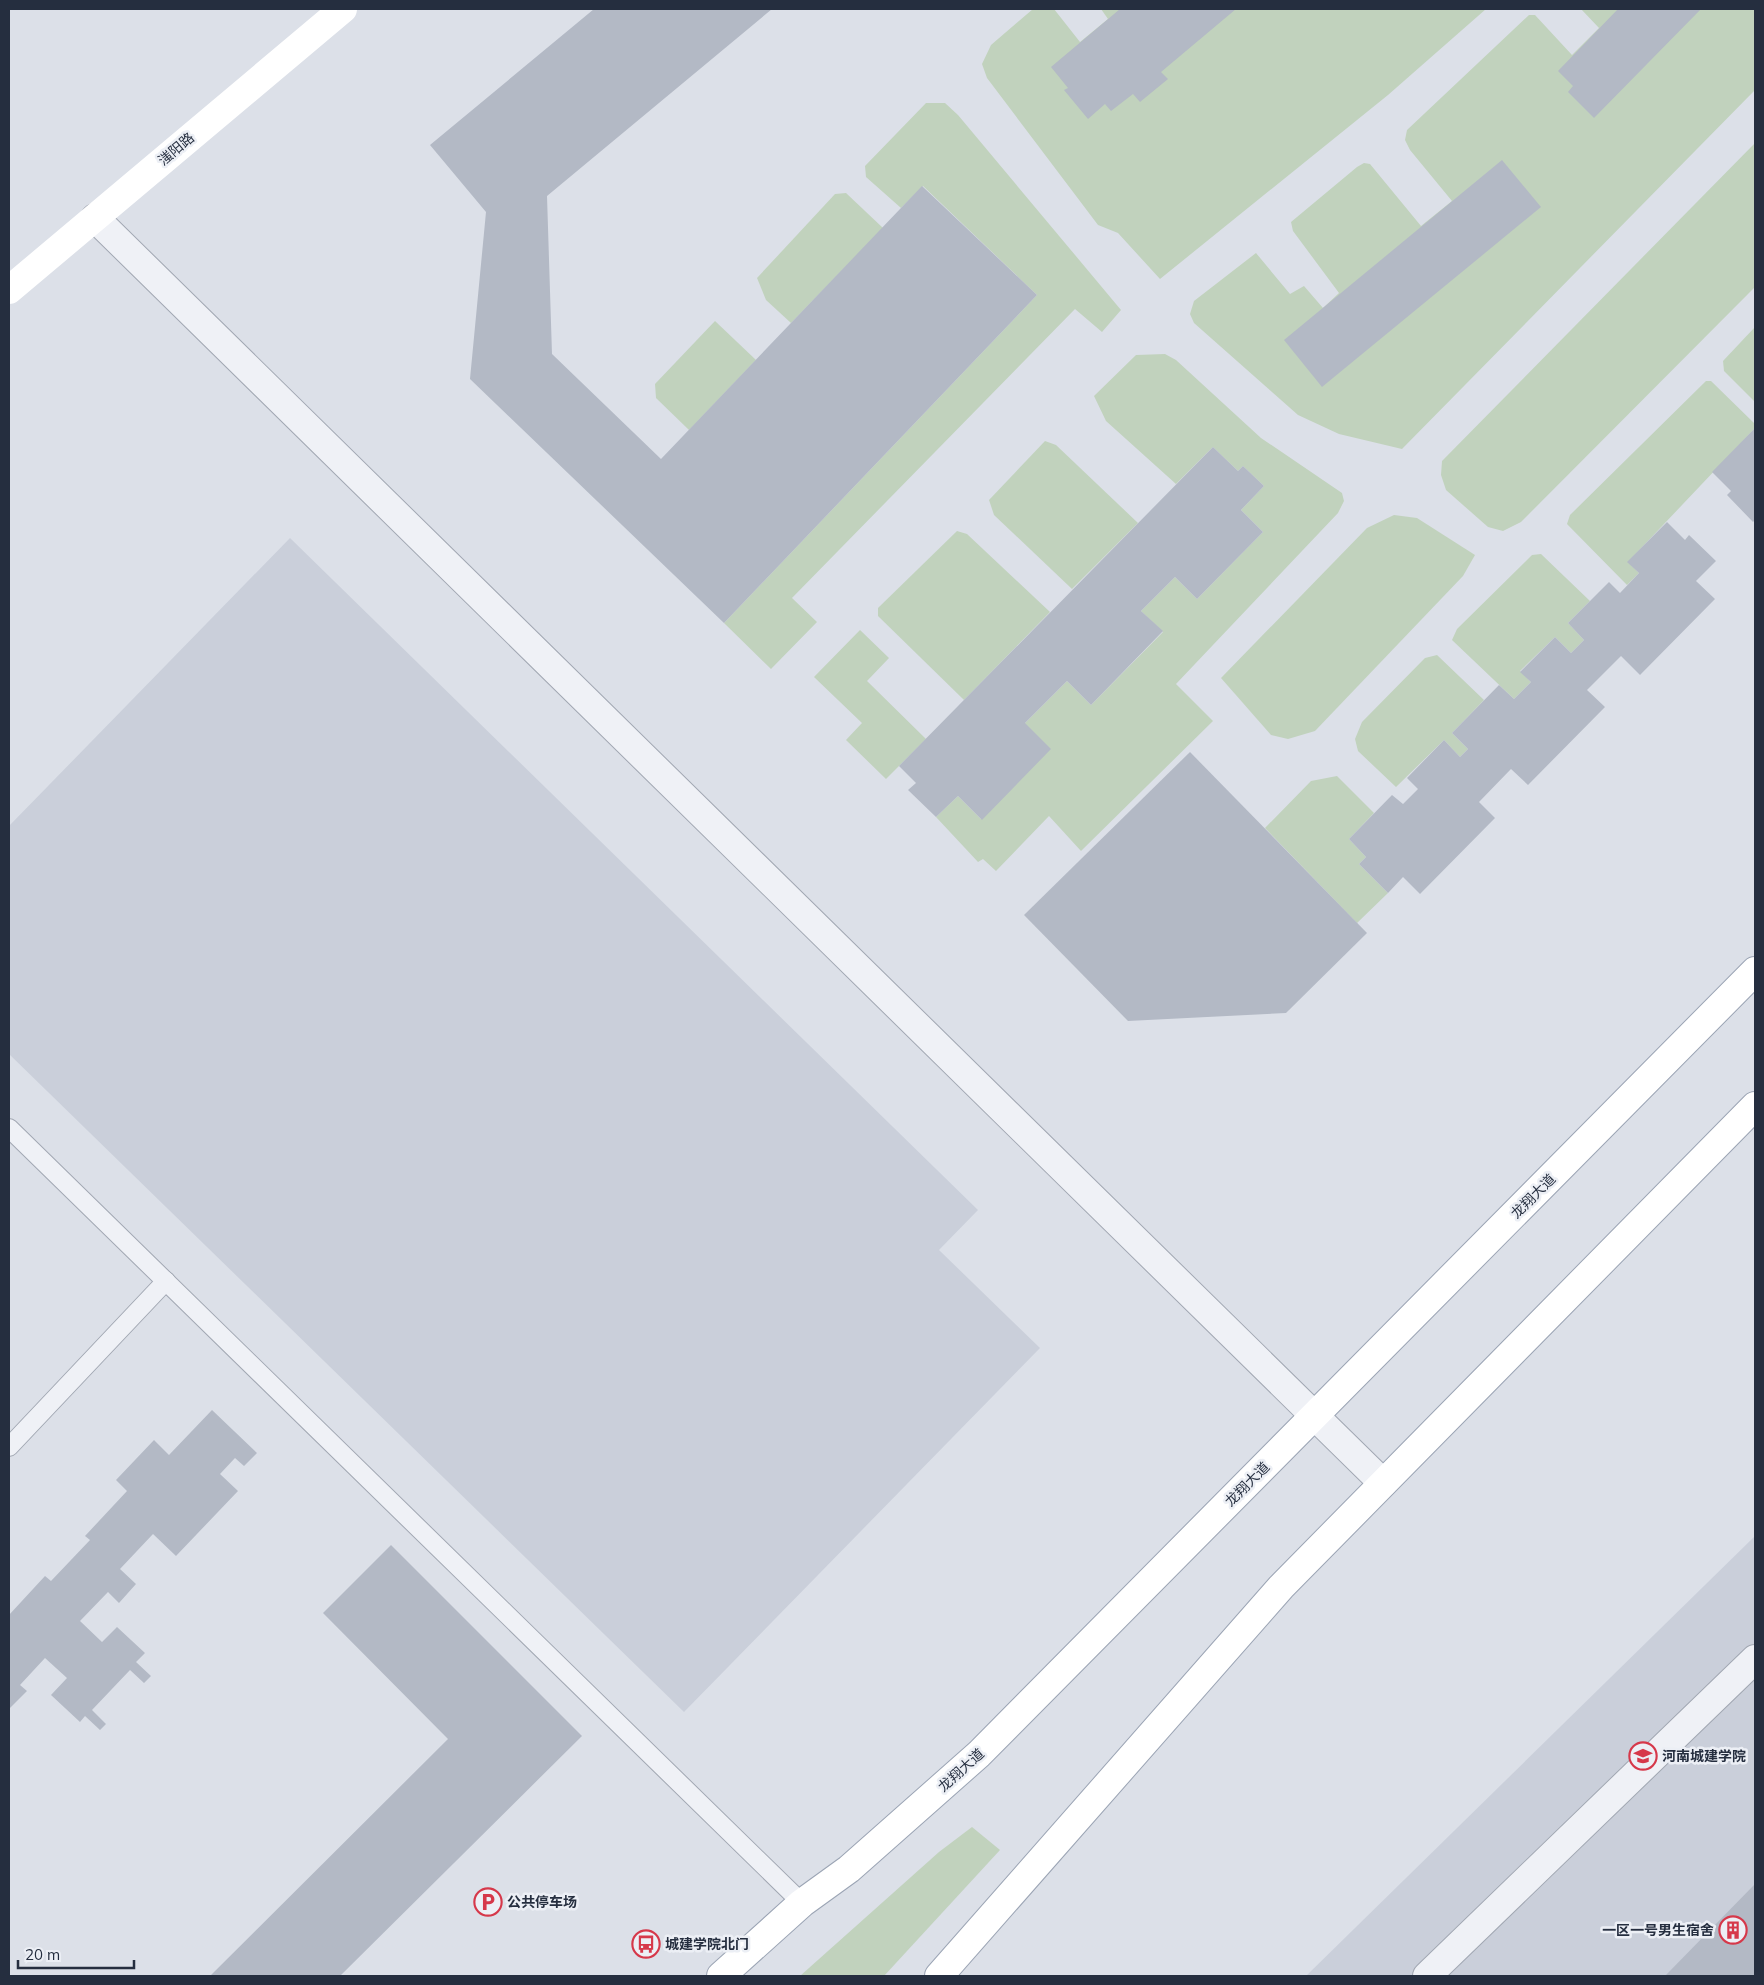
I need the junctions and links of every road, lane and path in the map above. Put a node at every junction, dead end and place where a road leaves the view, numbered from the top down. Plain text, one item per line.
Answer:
1 (343, 9) edge
2 (95, 218) junction
3 (9, 290) edge
4 (1755, 971) edge
5 (1755, 1106) edge
6 (9, 1128) edge
7 (166, 1281) junction
8 (1314, 1416) junction
9 (9, 1447) edge
10 (1383, 1483) junction
11 (1755, 1659) edge
12 (802, 1903) junction
13 (721, 1976) edge
14 (939, 1976) edge
15 (1427, 1976) edge

1 - 2 main road, 滍阳路
2 - 3 main road, 滍阳路
2 - 8 street
4 - 8 main road, 龙翔大道
5 - 10 main road
6 - 7 lane
7 - 9 lane
7 - 12 lane
8 - 10 street
8 - 12 main road, 龙翔大道
10 - 14 main road
11 - 15 street
12 - 13 main road, 龙翔大道

